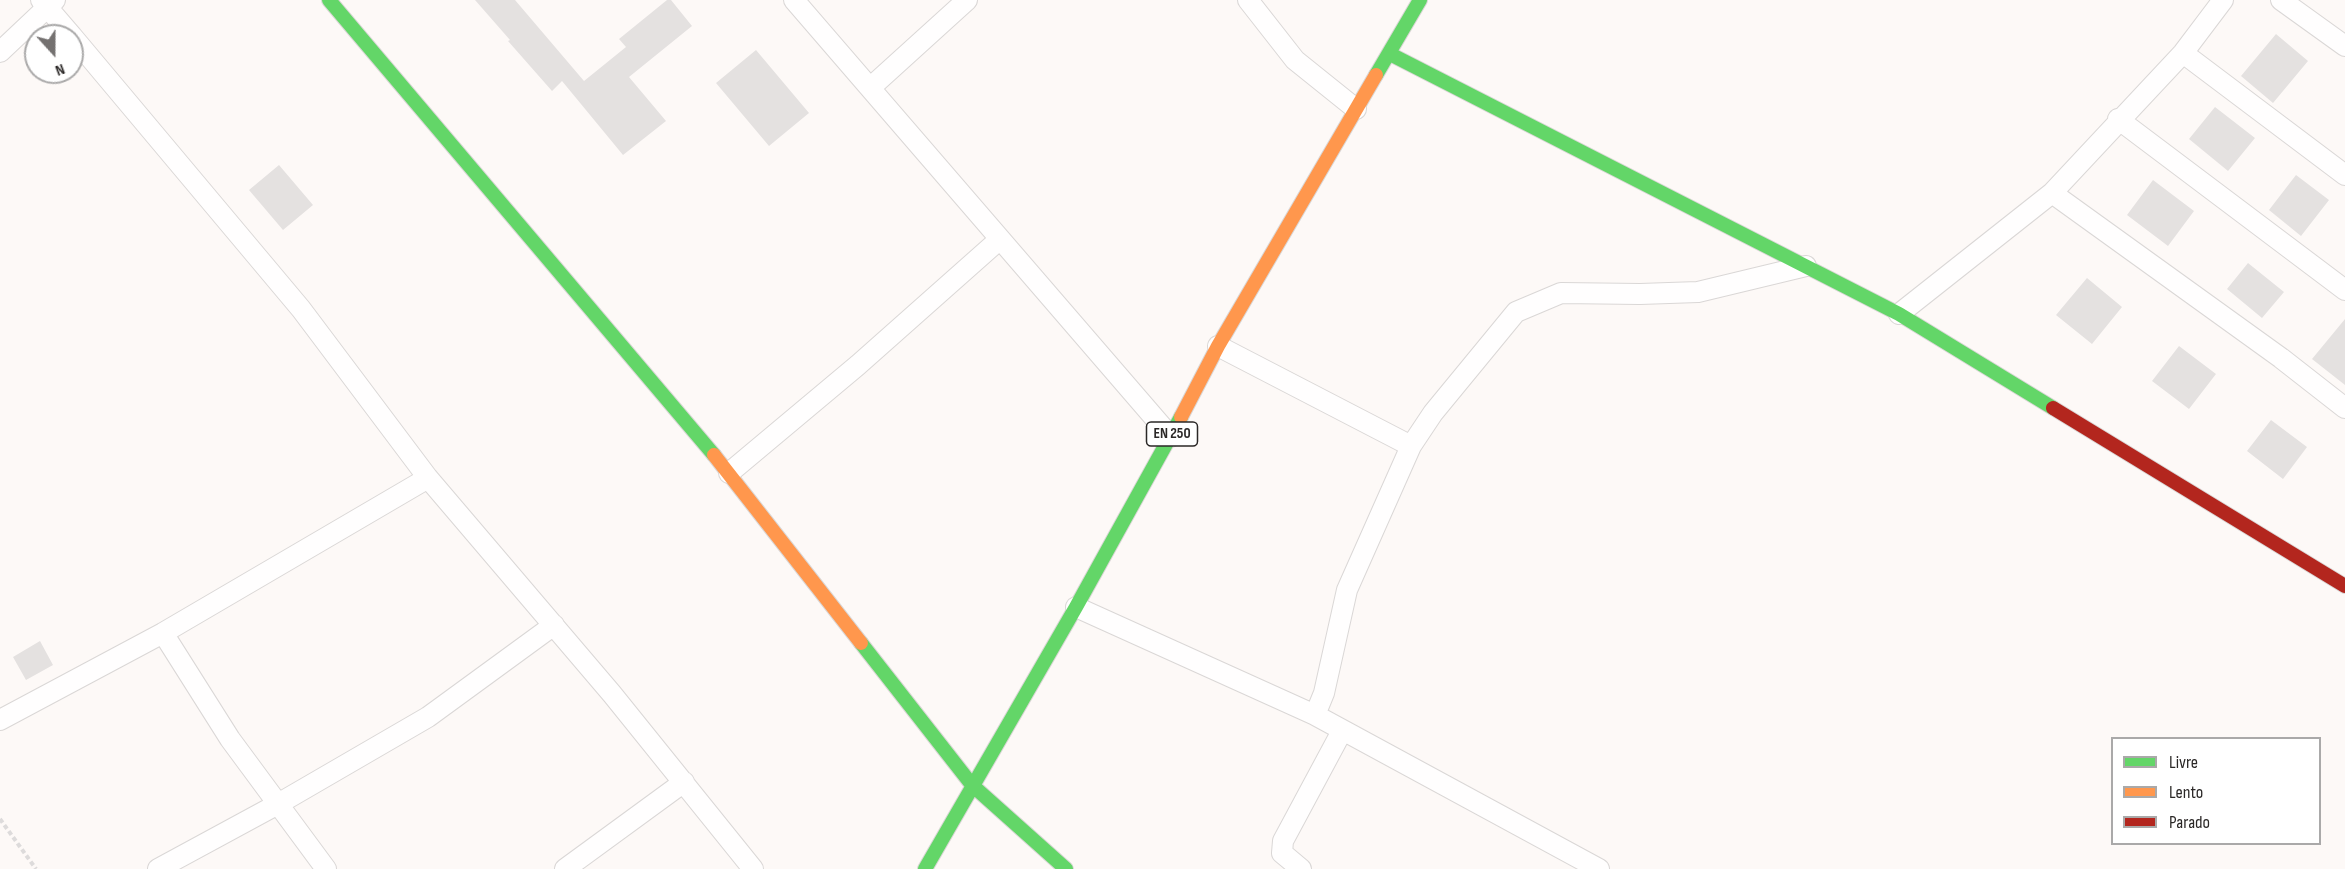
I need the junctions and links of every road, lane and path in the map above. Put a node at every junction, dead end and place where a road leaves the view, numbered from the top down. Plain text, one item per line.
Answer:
1 (329, 0) edge
2 (794, 0) edge
3 (967, 0) edge
4 (1248, 0) edge
5 (1420, 0) edge
6 (2223, 0) edge
7 (2282, 0) edge
8 (48, 2) edge
9 (64, 24) edge
10 (2345, 46) edge
11 (84, 50) edge
12 (0, 52) edge
13 (2183, 53) junction
14 (1390, 54) junction
15 (870, 88) junction
16 (1356, 109) junction
17 (2118, 119) junction
18 (2345, 176) edge
19 (2052, 193) junction
20 (1000, 239) junction
21 (1806, 266) junction
22 (2345, 290) edge
23 (1899, 314) junction
24 (1218, 346) junction
25 (2345, 408) edge
26 (1171, 437) junction
27 (1411, 446) junction
28 (729, 473) junction
29 (428, 478) junction
30 (2345, 586) edge
31 (1076, 607) junction
32 (554, 625) junction
33 (163, 633) junction
34 (1315, 715) junction
35 (0, 720) edge
36 (1341, 730) junction
37 (684, 782) junction
38 (972, 785) junction
39 (278, 804) junction
40 (0, 819) edge
41 (36, 869) edge
42 (158, 869) edge
43 (326, 869) edge
44 (565, 869) edge
45 (753, 869) edge
46 (925, 869) edge
47 (1066, 869) edge
48 (1301, 869) edge
49 (1599, 869) edge

1 - 28 street
2 - 15 street
3 - 15 street
4 - 16 street
5 - 14 street, EN 250
6 - 13 street
7 - 10 street
8 - 9 street
8 - 12 street
11 - 29 street
13 - 17 street
13 - 18 street
14 - 16 street, EN 250
14 - 21 street
15 - 20 street
16 - 24 street, EN 250
17 - 19 street
17 - 22 street
19 - 23 street
19 - 25 street
20 - 26 street
20 - 28 street
21 - 23 street
21 - 27 street
23 - 30 street
24 - 26 street, EN 250
24 - 27 street
26 - 31 street, EN 250
27 - 34 street
28 - 38 street
29 - 32 street
29 - 33 street
31 - 34 street
31 - 38 street, EN 250
32 - 37 street
32 - 39 street
33 - 35 street
33 - 39 street
34 - 36 street
36 - 48 street
36 - 49 street
37 - 44 street
37 - 45 street
38 - 46 street, EN 250
38 - 47 street
39 - 42 street
39 - 43 street
40 - 41 path

